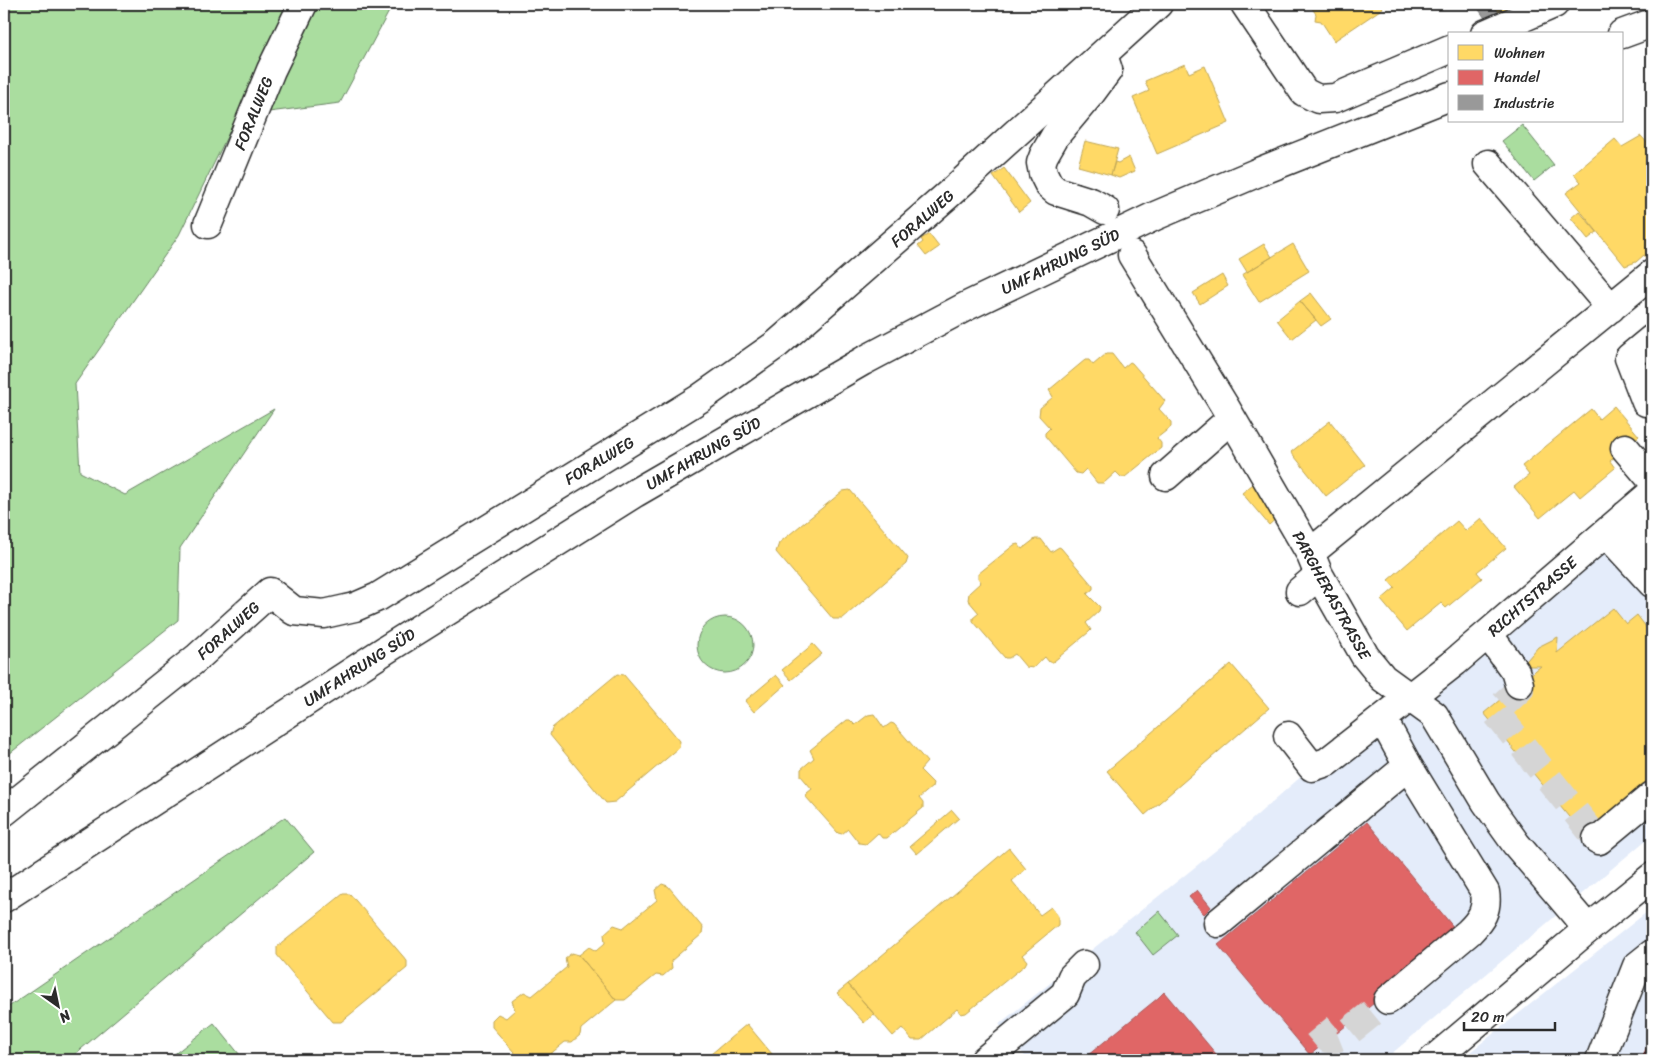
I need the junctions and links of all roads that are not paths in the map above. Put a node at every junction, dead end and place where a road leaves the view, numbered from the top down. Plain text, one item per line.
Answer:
1 (303, 4) edge
2 (1158, 4) edge
3 (1245, 4) edge
4 (1554, 4) edge
5 (1652, 23) edge
6 (1490, 32) edge
7 (1624, 33) edge
8 (1448, 50) edge
9 (1103, 55) junction
10 (1448, 97) edge
11 (1488, 164) dead end
12 (1105, 210) dead end
13 (208, 224) dead end
14 (1132, 255) dead end
15 (1652, 274) edge
16 (1611, 308) junction
17 (1652, 339) edge
18 (1646, 402) dead end
19 (1231, 418) junction
20 (1625, 448) dead end
21 (1166, 476) dead end
22 (1652, 480) edge
23 (1652, 493) edge
24 (1626, 515) junction
25 (1606, 533) junction
26 (1652, 544) edge
27 (1310, 573) junction
28 (1652, 583) edge
29 (1488, 634) junction
30 (1519, 684) dead end
31 (1411, 696) junction
32 (1383, 720) junction
33 (1288, 736) dead end
34 (1408, 766) junction
35 (1652, 796) edge
36 (4, 812) edge
37 (1597, 839) dead end
38 (1652, 877) edge
39 (4, 898) edge
40 (1218, 923) dead end
41 (1588, 929) junction
42 (1652, 954) edge
43 (1084, 965) dead end
44 (1388, 1000) tunnel mouth
45 (1437, 1059) edge
46 (986, 1060) edge
47 (1600, 1060) edge

1 - 13 street, FORALWEG
2 - 9 street, FORALWEG
3 - 8 street
4 - 6 street
5 - 7 street
9 - 12 street
9 - 36 street, FORALWEG
10 - 39 street, UMFAHRUNG SÜD
11 - 16 street
14 - 19 street, PARGHERASTRASSE
15 - 16 street
16 - 27 street
17 - 18 street
19 - 21 street
19 - 27 street, PARGHERASTRASSE
20 - 22 street
23 - 24 street, RICHTSTRASSE
24 - 25 street, RICHTSTRASSE
24 - 26 street
25 - 28 street
25 - 29 street, RICHTSTRASSE
27 - 31 street, PARGHERASTRASSE
29 - 30 street
29 - 31 street, RICHTSTRASSE
31 - 32 street, RICHTSTRASSE
31 - 41 street, PARGHERASTRASSE
32 - 33 street, RICHTSTRASSE
32 - 34 street
34 - 40 street
34 - 44 street
35 - 37 street
38 - 41 street
41 - 45 street
42 - 47 street
43 - 46 street

